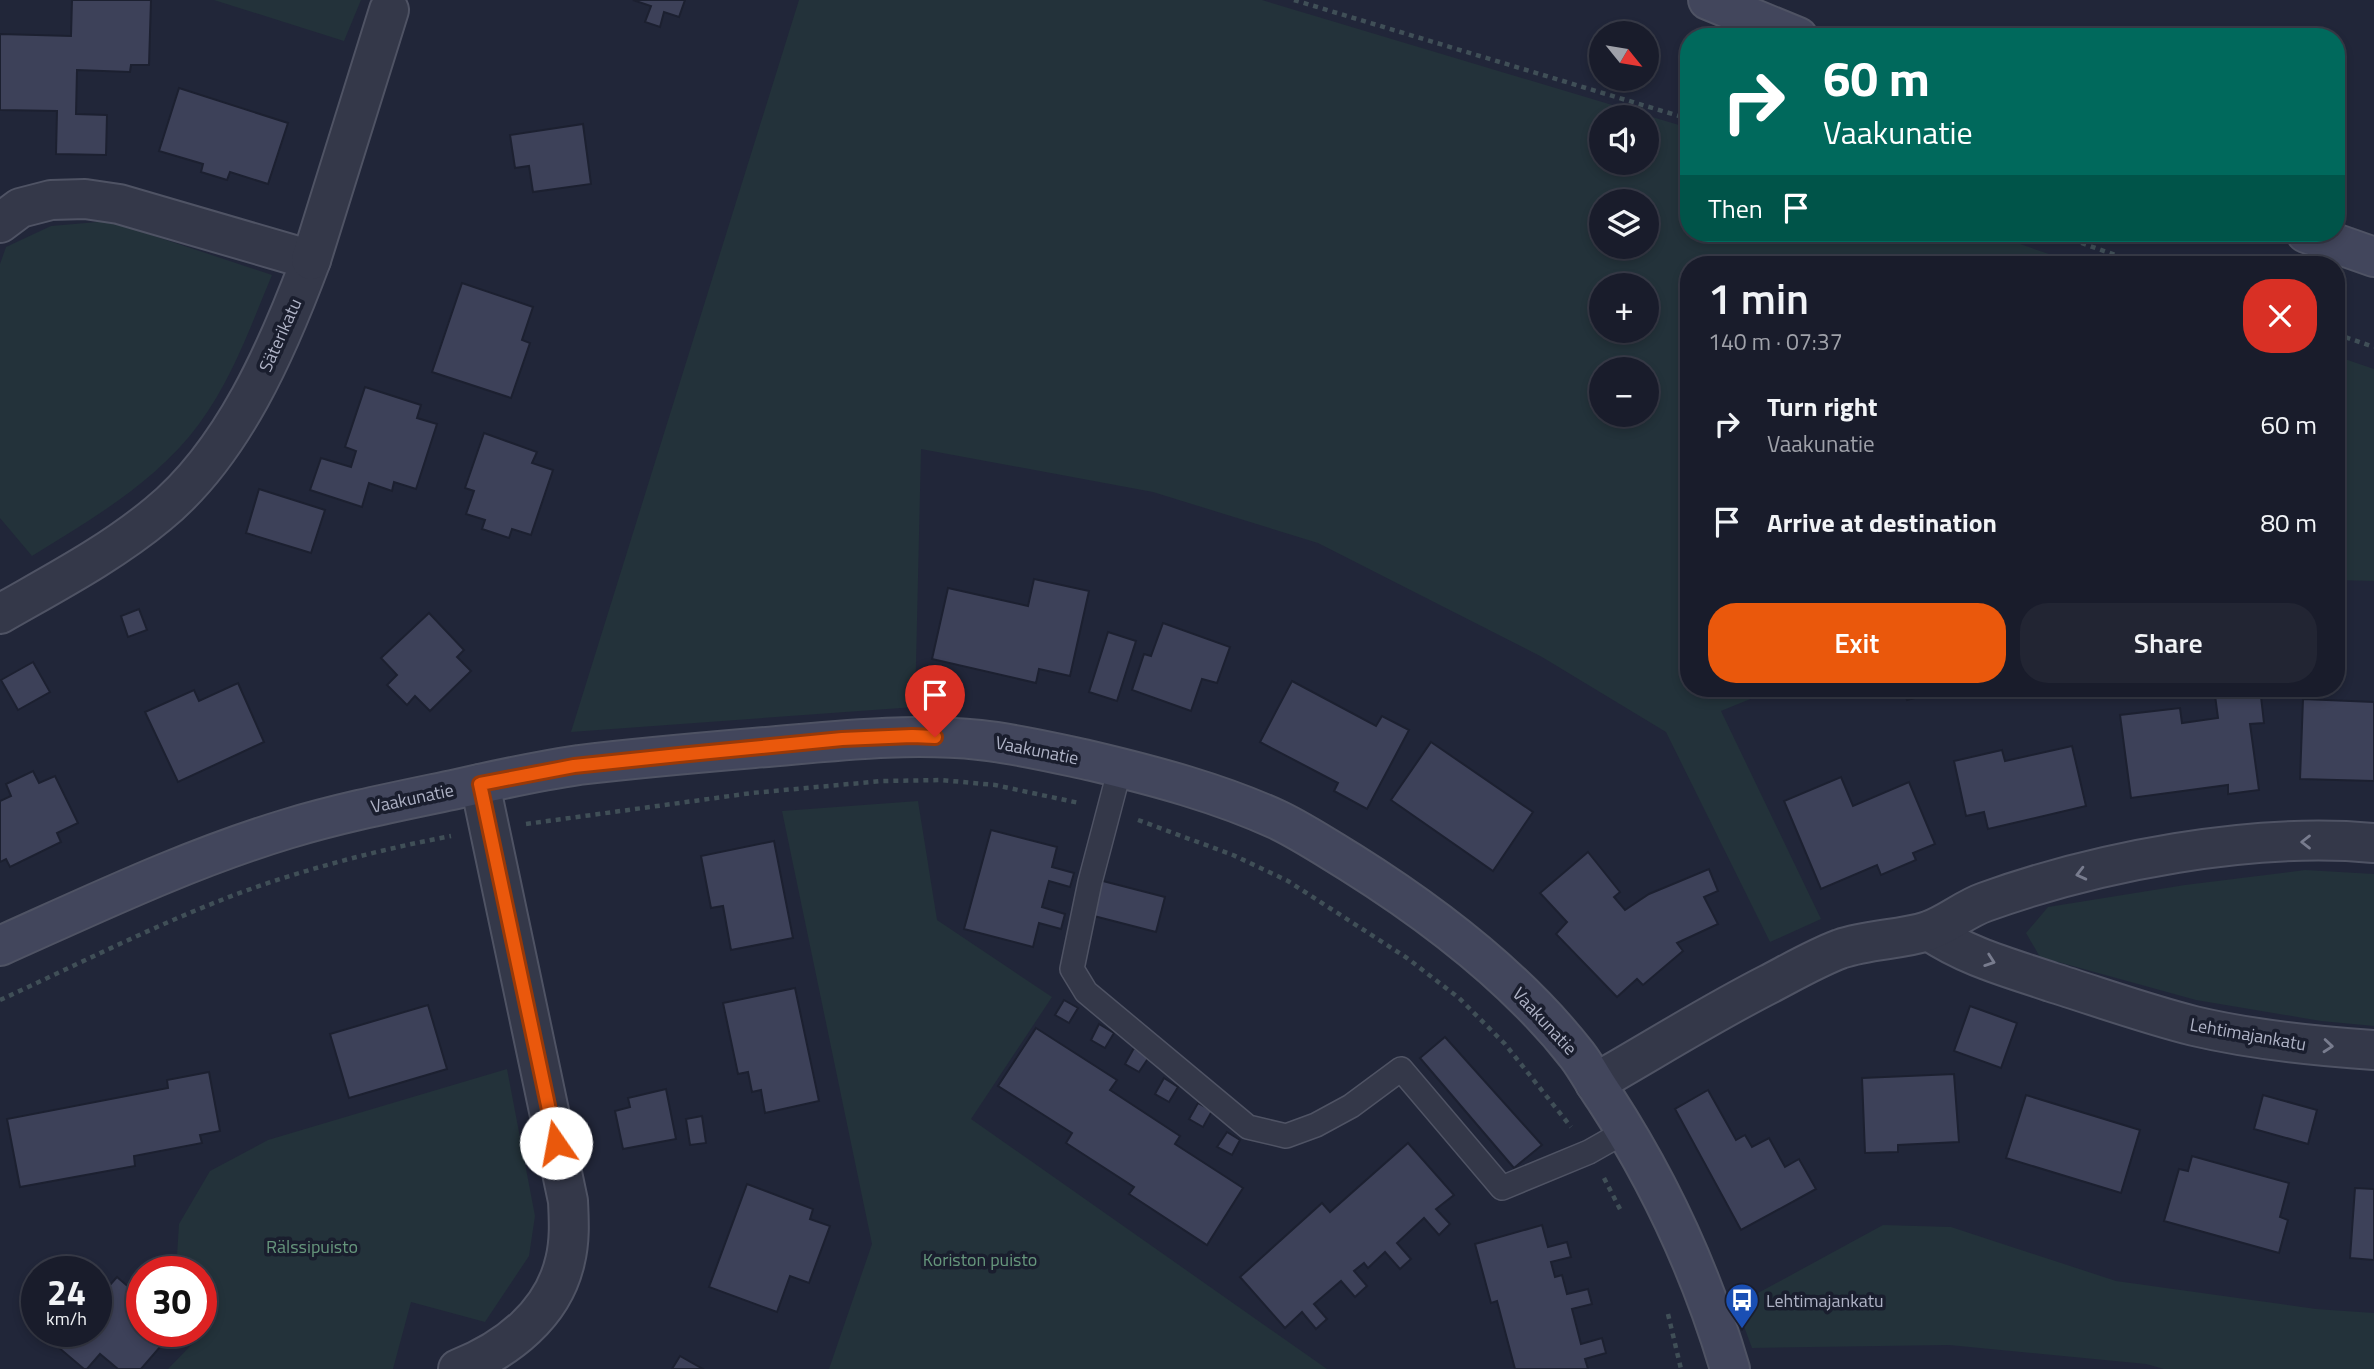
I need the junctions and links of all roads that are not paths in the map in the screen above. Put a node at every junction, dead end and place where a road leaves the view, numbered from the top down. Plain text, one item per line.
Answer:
1 (1709, 0) edge
2 (389, 10) dead end
3 (1776, 28) edge
4 (0, 223) edge
5 (2332, 242) edge
6 (2374, 257) edge
7 (311, 260) junction
8 (0, 614) edge
9 (1120, 768) junction
10 (480, 784) junction
11 (2374, 844) edge
12 (1929, 931) junction
13 (0, 946) edge
14 (2374, 1050) edge
15 (1595, 1083) junction
16 (1626, 1131) junction
17 (458, 1369) edge
18 (1730, 1369) edge

1 - 3 street
2 - 7 street, Säterikatu
4 - 7 street
5 - 6 street
7 - 8 street, Säterikatu
9 - 10 street, Vaakunatie
9 - 15 street, Vaakunatie
9 - 16 lane
10 - 13 street, Vaakunatie
10 - 17 street
11 -> 12 street
12 -> 14 street, Lehtimajankatu
12 - 15 street
15 - 16 street, Vaakunatie
16 - 18 street, Vaakunatie

